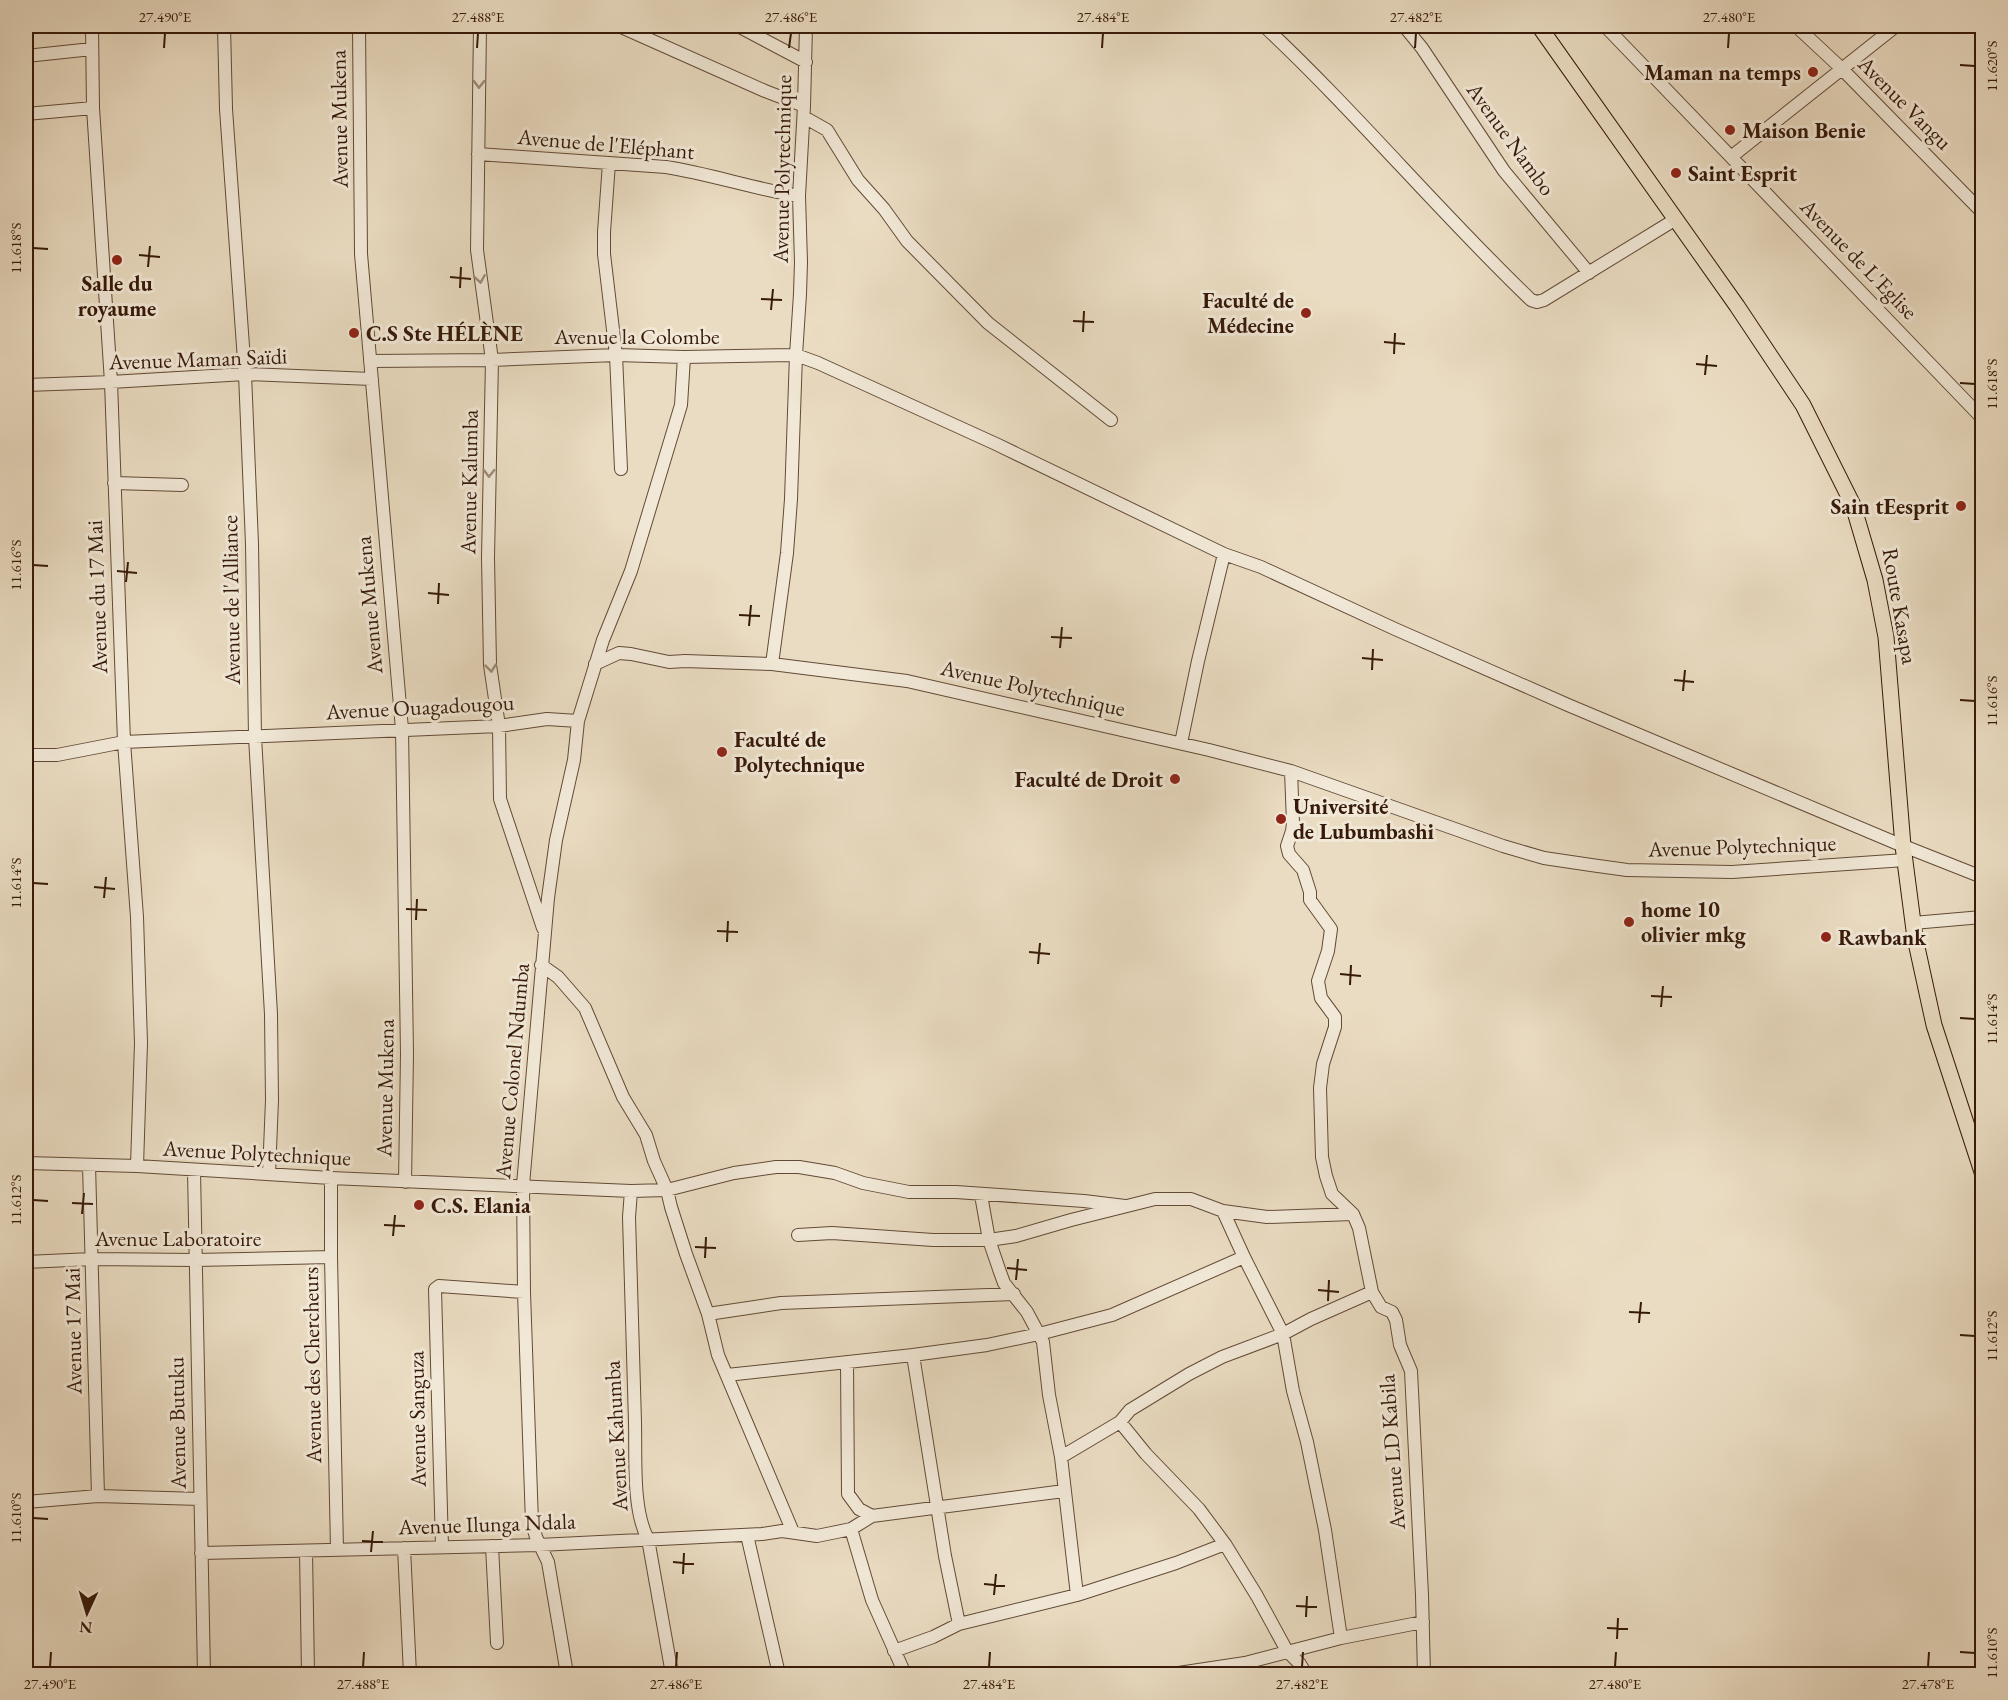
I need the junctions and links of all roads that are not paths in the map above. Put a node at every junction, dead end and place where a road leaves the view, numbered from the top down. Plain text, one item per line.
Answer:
1 (92, 26) edge
2 (224, 26) edge
3 (359, 26) edge
4 (480, 26) edge
5 (619, 26) edge
6 (738, 26) edge
7 (806, 26) edge
8 (1264, 26) edge
9 (1404, 26) edge
10 (1539, 26) edge
11 (1605, 26) edge
12 (1796, 26) edge
13 (1896, 26) edge
14 (92, 49) junction
15 (26, 56) edge
16 (806, 62) junction
17 (1841, 68) junction
18 (93, 108) junction
19 (804, 112) junction
20 (26, 114) edge
21 (478, 154) junction
22 (1731, 157) junction
23 (609, 163) junction
24 (799, 196) junction
25 (1983, 212) edge
26 (1676, 219) junction
27 (1589, 273) junction
28 (616, 355) junction
29 (796, 355) junction
30 (684, 357) junction
31 (492, 360) junction
32 (370, 361) junction
33 (245, 374) junction
34 (372, 380) junction
35 (111, 382) junction
36 (26, 385) edge
37 (1983, 418) edge
38 (1111, 420) dead end
39 (621, 469) dead end
40 (114, 483) junction
41 (182, 485) dead end
42 (1224, 554) junction
43 (595, 664) junction
44 (772, 664) junction
45 (578, 720) junction
46 (499, 726) junction
47 (402, 729) junction
48 (255, 737) junction
49 (123, 742) junction
50 (1181, 743) junction
51 (26, 755) edge
52 (1291, 771) junction
53 (1904, 853) junction
54 (1983, 877) edge
55 (1983, 917) edge
56 (1912, 924) junction
57 (544, 932) junction
58 (541, 965) junction
59 (26, 1163) edge
60 (89, 1165) junction
61 (137, 1166) junction
62 (194, 1171) junction
63 (1983, 1172) edge
64 (269, 1174) junction
65 (331, 1178) junction
66 (405, 1182) junction
67 (523, 1185) junction
68 (667, 1190) junction
69 (630, 1191) junction
70 (981, 1195) junction
71 (1125, 1206) junction
72 (1223, 1211) junction
73 (1353, 1214) junction
74 (798, 1235) dead end
75 (989, 1240) junction
76 (331, 1257) junction
77 (1244, 1257) junction
78 (92, 1259) junction
79 (195, 1260) junction
80 (26, 1262) edge
81 (524, 1292) junction
82 (1371, 1292) junction
83 (1014, 1294) junction
84 (708, 1314) junction
85 (1039, 1334) junction
86 (1283, 1334) junction
87 (913, 1355) junction
88 (847, 1363) junction
89 (727, 1374) junction
90 (1120, 1422) junction
91 (1060, 1457) junction
92 (1064, 1491) junction
93 (98, 1497) junction
94 (200, 1498) junction
95 (26, 1502) edge
96 (937, 1508) junction
97 (872, 1516) junction
98 (851, 1529) junction
99 (793, 1532) junction
100 (747, 1535) junction
101 (648, 1539) junction
102 (1225, 1544) junction
103 (539, 1545) junction
104 (492, 1546) junction
105 (442, 1547) junction
106 (404, 1548) junction
107 (337, 1550) junction
108 (306, 1551) junction
109 (201, 1553) junction
110 (1077, 1595) junction
111 (1423, 1622) junction
112 (958, 1624) junction
113 (1341, 1638) junction
114 (497, 1643) dead end
115 (894, 1651) junction
116 (1287, 1651) junction
117 (1246, 1669) edge
118 (204, 1674) edge
119 (308, 1674) edge
120 (410, 1674) edge
121 (567, 1674) edge
122 (672, 1674) edge
123 (779, 1674) edge
124 (905, 1674) edge
125 (1172, 1674) edge
126 (1306, 1674) edge
127 (1424, 1674) edge

1 - 14 street, Avenue du 17 Mai
2 - 33 street, Avenue de l'Alliance
3 - 32 street, Avenue Mukena
4 -> 21 street, Avenue Kalumba
5 - 19 street
6 - 16 street
7 - 16 street, Avenue Polytechnique
8 - 27 street
9 - 27 street, Avenue Nambo
10 - 26 main road, Route Kasapa
11 - 22 street, Avenue de L'Eglise
12 - 17 street, Avenue Vangu
13 - 17 street
14 - 15 street
14 - 18 street, Avenue du 17 Mai
16 - 19 street, Avenue Polytechnique
17 - 22 street
17 - 25 street, Avenue Vangu
18 - 20 street
18 - 35 street, Avenue du 17 Mai
19 - 24 street, Avenue Polytechnique
19 - 38 street
21 - 23 street, Avenue de l'Eléphant
21 -> 31 street, Avenue Kalumba
22 - 37 street, Avenue de L'Eglise
23 - 24 street, Avenue de l'Eléphant
23 - 28 street
24 - 29 street, Avenue Polytechnique
26 - 27 street
26 - 53 main road, Route Kasapa
28 - 30 street, Avenue la Colombe
28 - 31 street, Avenue la Colombe
28 - 39 street
29 - 30 street, Avenue la Colombe
29 - 42 street
29 - 44 street, Avenue Polytechnique
30 - 43 street
31 - 32 street, Avenue la Colombe
31 -> 46 street, Avenue Kalumba
32 - 34 street, Avenue Mukena
33 - 34 street, Avenue Maman Saïdi
33 - 35 street, Avenue Maman Saïdi
33 - 48 street, Avenue de l'Alliance
34 - 47 street, Avenue Mukena
35 - 36 street, Avenue Maman Saïdi
35 - 40 street, Avenue du 17 Mai
40 - 41 street
40 - 49 street, Avenue du 17 Mai
42 - 50 street
42 - 53 street
43 - 44 street
43 - 45 street
44 - 50 street, Avenue Polytechnique
45 - 46 street, Avenue Ouagadougou
45 - 57 street, Avenue Colonel Ndumba
46 - 47 street, Avenue Ouagadougou
46 - 57 street, Avenue Kalumba
47 - 48 street, Avenue Ouagadougou
47 - 66 street, Avenue Mukena
48 - 49 street, Avenue Ouagadougou
48 - 64 street, Avenue de l'Alliance
49 - 51 street, Avenue Ouagadougou
49 - 61 street, Avenue du 17 Mai
50 - 52 street, Avenue Polytechnique
52 - 53 street, Avenue Polytechnique
52 - 73 street
53 - 54 street
53 - 56 main road, Route Kasapa
55 - 56 street
56 - 63 main road, Route Kasapa
57 - 58 street, Avenue Colonel Ndumba
58 - 67 street, Avenue Colonel Ndumba
58 - 68 street
59 - 60 street, Avenue Polytechnique
60 - 61 street, Avenue Polytechnique
60 - 78 street, Avenue 17 Mai
61 - 62 street, Avenue Polytechnique
62 - 64 street, Avenue Polytechnique
62 - 79 street, Avenue Butuku
64 - 65 street, Avenue Polytechnique
65 - 66 street, Avenue Polytechnique
65 - 76 street, Avenue des Chercheurs
66 - 67 street, Avenue Polytechnique
67 - 69 street, Avenue Polytechnique
67 - 81 street, Avenue Colonel Ndumba
68 - 69 street, Avenue Polytechnique
68 - 70 street, Avenue Polytechnique
68 - 84 street
69 - 101 street, Avenue Kahumba
70 - 71 street, Avenue Polytechnique
70 - 75 street
71 - 72 street
71 - 75 street
72 - 73 street
72 - 77 street
73 - 82 street
74 - 75 street
75 - 83 street
76 - 79 street, Avenue Laboratoire
76 - 107 street, Avenue des Chercheurs
77 - 85 street
77 - 86 street
78 - 79 street, Avenue Laboratoire
78 - 80 street, Avenue Laboratoire
78 - 93 street, Avenue 17 Mai
79 - 94 street, Avenue Butuku
81 - 103 street, Avenue Colonel Ndumba
81 - 105 street, Avenue Sanguza
82 - 86 street
82 - 111 street, Avenue LD Kabila
83 - 84 street
83 - 85 street
84 - 89 street
85 - 87 street
85 - 91 street
86 - 90 street
86 - 113 street
87 - 88 street
87 - 96 street
88 - 89 street
88 - 97 street
89 - 99 street
90 - 91 street
90 - 102 street
91 - 92 street
92 - 96 street
92 - 110 street
93 - 94 street
93 - 95 street
94 - 109 street, Avenue Butuku
96 - 97 street
96 - 112 street
97 - 98 street
98 - 99 street, Avenue Ilunga Ndala
98 - 115 street
99 - 100 street, Avenue Ilunga Ndala
100 - 101 street, Avenue Ilunga Ndala
100 - 123 street
101 - 103 street, Avenue Ilunga Ndala
101 - 122 street, Avenue Kahumba
102 - 110 street
102 - 116 street
103 - 104 street, Avenue Ilunga Ndala
103 - 121 street, Avenue Colonel Ndumba
104 - 105 street, Avenue Ilunga Ndala
104 - 114 street
105 - 106 street, Avenue Ilunga Ndala
106 - 107 street, Avenue Ilunga Ndala
106 - 120 street
107 - 108 street, Avenue Ilunga Ndala
108 - 109 street, Avenue Ilunga Ndala
108 - 119 street
109 - 118 street, Avenue Butuku
110 - 112 street
111 - 113 street
111 - 127 street, Avenue LD Kabila
112 - 115 street
113 - 116 street
115 - 124 street
116 - 117 street
116 - 126 street
117 - 125 street

